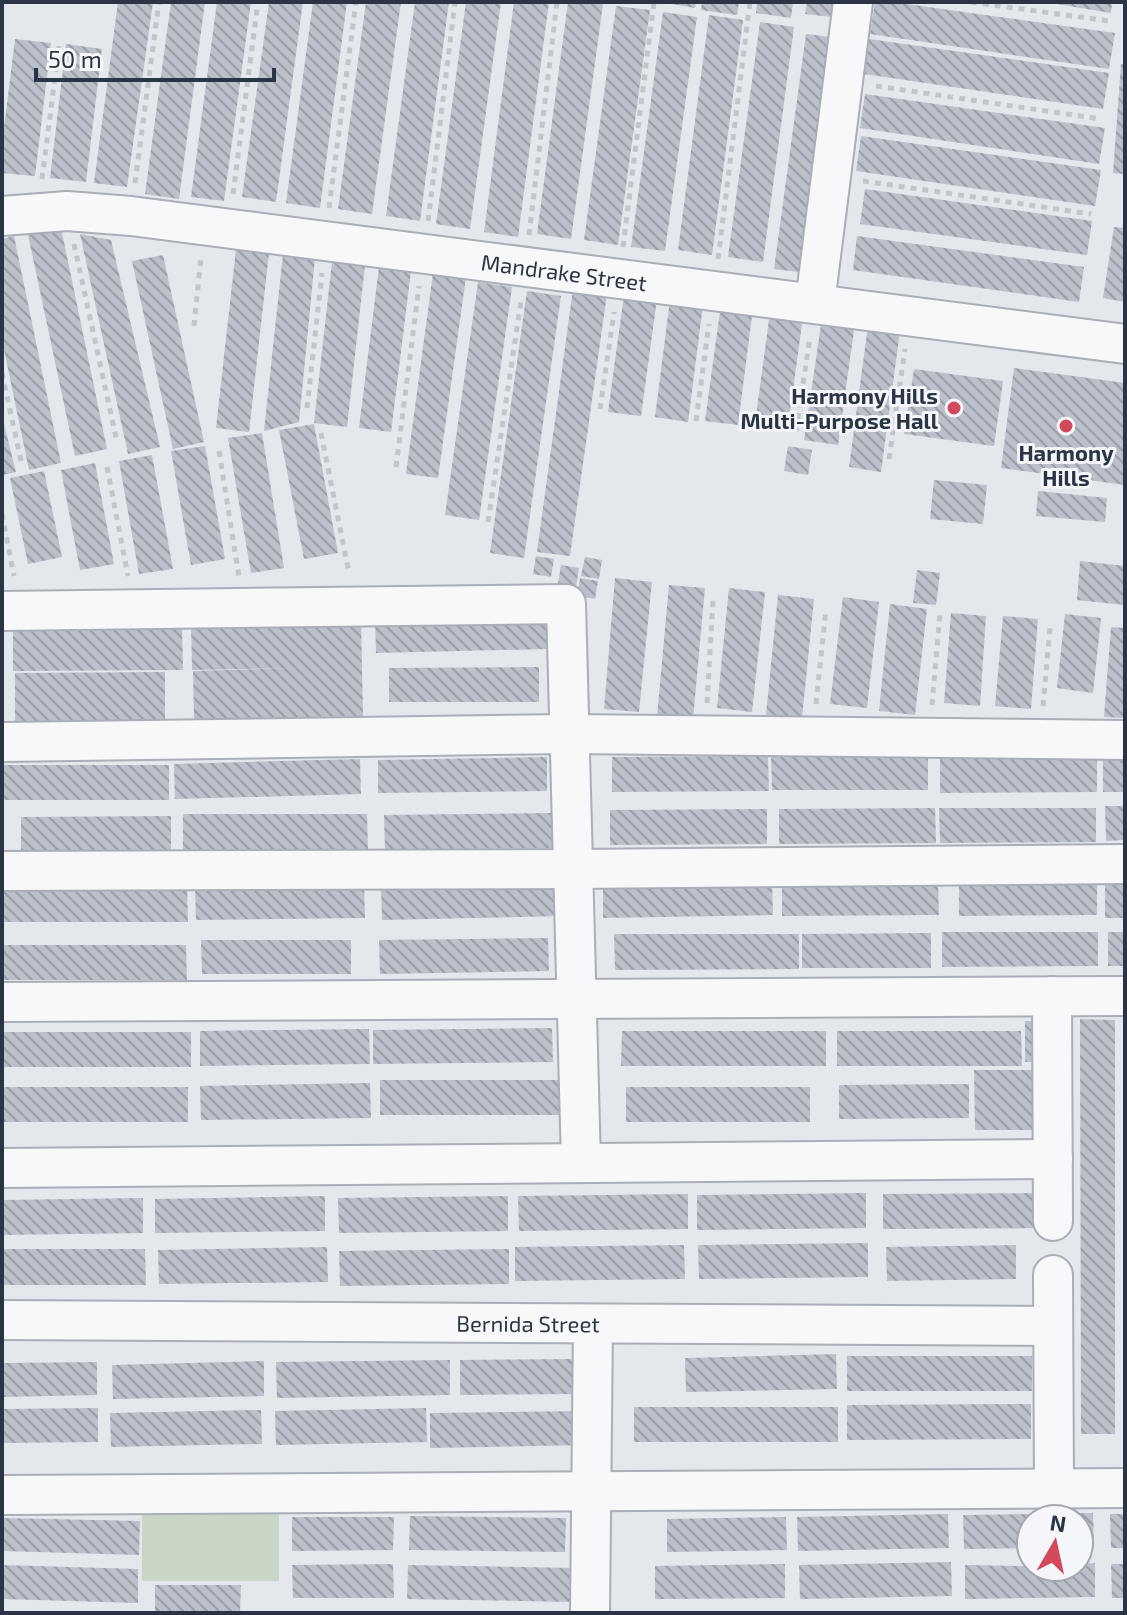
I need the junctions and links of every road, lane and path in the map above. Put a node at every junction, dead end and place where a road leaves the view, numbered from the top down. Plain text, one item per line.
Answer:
1 (159, 2) edge
2 (258, 2) edge
3 (654, 2) edge
4 (750, 2) edge
5 (853, 2) edge
6 (971, 2) edge
7 (1109, 21) dead end
8 (59, 46) dead end
9 (843, 81) junction
10 (1101, 119) dead end
11 (831, 177) junction
12 (36, 213) edge
13 (1091, 214) dead end
14 (131, 216) junction
15 (216, 226) junction
16 (620, 277) junction
17 (714, 289) junction
18 (815, 303) junction
19 (910, 315) junction
20 (194, 326) dead end
21 (1125, 344) edge
22 (2, 373) edge
23 (600, 409) dead end
24 (696, 421) dead end
25 (796, 431) dead end
26 (321, 433) dead end
27 (117, 442) dead end
28 (219, 451) dead end
29 (889, 459) dead end
30 (21, 461) dead end
31 (107, 467) dead end
32 (2, 514) edge
33 (713, 600) dead end
34 (356, 607) junction
35 (244, 608) junction
36 (826, 609) dead end
37 (135, 610) junction
38 (12, 611) edge
39 (940, 614) dead end
40 (1050, 628) dead end
41 (569, 734) junction
42 (705, 736) junction
43 (812, 736) junction
44 (929, 738) junction
45 (1040, 739) junction
46 (1125, 740) edge
47 (2, 742) edge
48 (1125, 864) edge
49 (573, 869) junction
50 (2, 871) edge
51 (1052, 996) junction
52 (1125, 996) edge
53 (576, 999) junction
54 (2, 1002) edge
55 (1053, 1159) junction
56 (581, 1163) junction
57 (2, 1168) edge
58 (1053, 1221) dead end
59 (1053, 1275) dead end
60 (2, 1320) edge
61 (593, 1324) junction
62 (1053, 1326) junction
63 (1125, 1488) edge
64 (1054, 1489) junction
65 (590, 1491) junction
66 (2, 1495) edge
67 (590, 1613) edge

1 - 14 path
2 - 15 path
3 - 16 path
4 - 17 path
5 - 9 street
6 - 7 path
8 - 12 path
9 - 10 path
9 - 11 street
11 - 13 path
11 - 18 street
12 - 14 street, Mandrake Street
12 - 27 path
14 - 15 street, Mandrake Street
15 - 16 street, Mandrake Street
15 - 20 path
16 - 17 street, Mandrake Street
16 - 23 path
17 - 18 street, Mandrake Street
17 - 24 path
18 - 19 street, Mandrake Street
18 - 25 path
19 - 21 street, Mandrake Street
19 - 29 path
22 - 30 path
26 - 34 path
28 - 35 path
31 - 37 path
32 - 38 path
33 - 42 path
34 - 35 street
34 - 41 street
35 - 37 street
36 - 43 path
37 - 38 street
39 - 44 path
40 - 45 path
41 - 42 street
41 - 47 street
41 - 49 street
42 - 43 street
43 - 44 street
44 - 45 street
45 - 46 street
48 - 49 street
49 - 50 street
49 - 53 street
51 - 52 street
51 - 53 street
51 - 55 street
53 - 54 street
53 - 56 street
55 - 56 street
55 - 58 street
56 - 57 street
59 - 62 street
60 - 61 street, Bernida Street
61 - 62 street, Bernida Street
61 - 65 street
62 - 64 street
63 - 64 street
64 - 65 street
65 - 66 street
65 - 67 street

